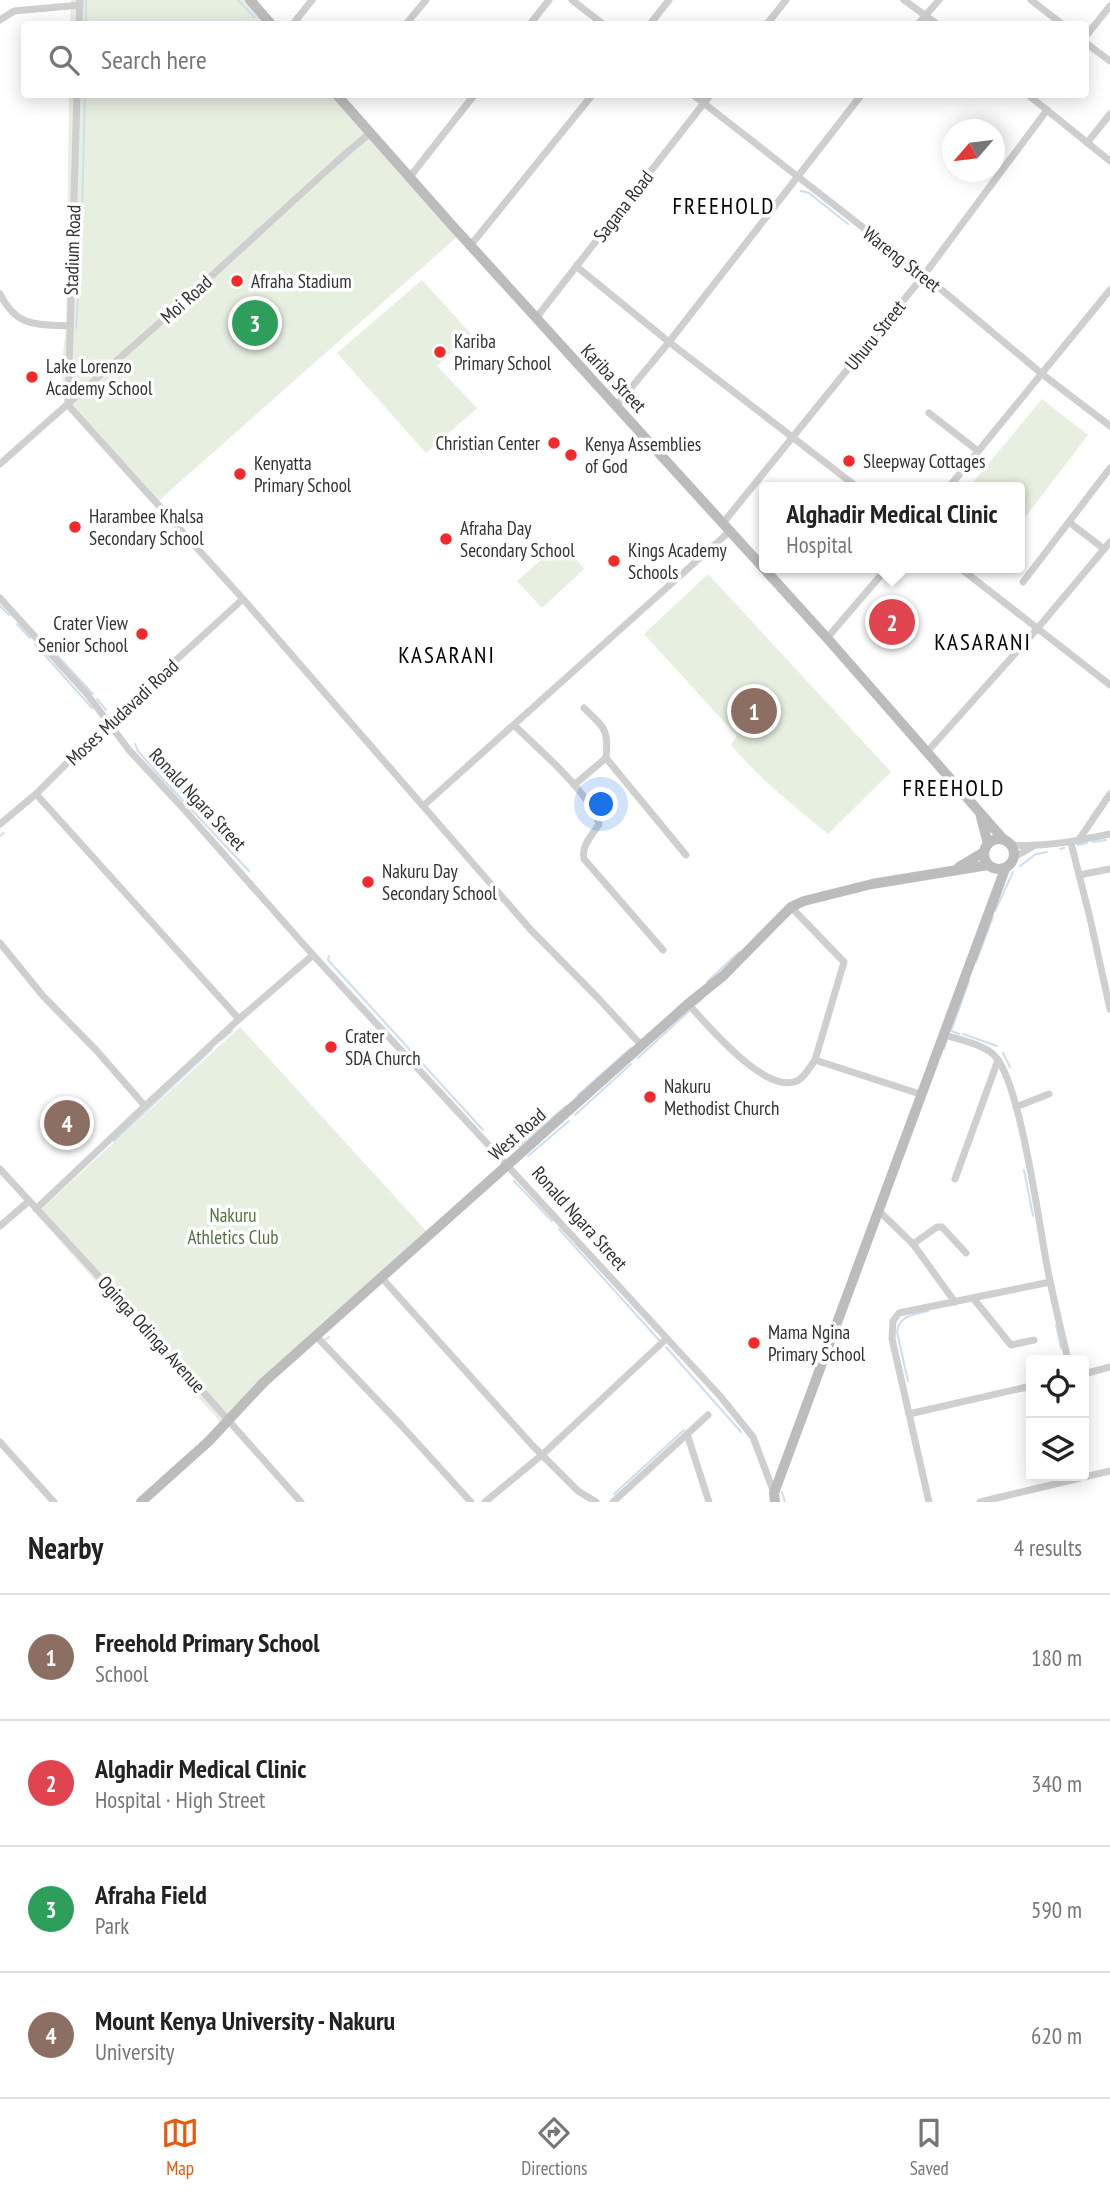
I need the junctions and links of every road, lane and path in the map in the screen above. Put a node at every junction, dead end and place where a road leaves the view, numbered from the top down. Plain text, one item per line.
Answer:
1 (250, 0) edge
2 (312, 0) edge
3 (426, 0) edge
4 (550, 0) edge
5 (572, 0) edge
6 (669, 0) edge
7 (786, 0) edge
8 (904, 0) edge
9 (939, 0) edge
10 (1031, 0) edge
11 (80, 3) edge
12 (1110, 6) edge
13 (925, 16) junction
14 (0, 20) edge
15 (79, 21) edge
16 (268, 21) edge
17 (295, 21) edge
18 (408, 21) edge
19 (532, 21) edge
20 (599, 21) edge
21 (652, 21) edge
22 (769, 21) edge
23 (921, 21) edge
24 (932, 21) edge
25 (1058, 21) edge
26 (1089, 32) edge
27 (1089, 45) edge
28 (1110, 61) edge
29 (77, 98) edge
30 (344, 98) edge
31 (472, 98) edge
32 (590, 98) edge
33 (697, 98) edge
34 (708, 98) edge
35 (859, 98) edge
36 (1039, 98) edge
37 (704, 103) junction
38 (1047, 110) junction
39 (1110, 114) edge
40 (370, 133) junction
41 (1087, 143) junction
42 (1110, 161) edge
43 (797, 177) junction
44 (409, 178) junction
45 (470, 246) junction
46 (576, 266) junction
47 (924, 275) junction
48 (1110, 290) edge
49 (0, 294) edge
50 (536, 318) junction
51 (69, 326) junction
52 (669, 342) junction
53 (1042, 374) junction
54 (68, 405) junction
55 (616, 406) junction
56 (929, 413) dead end
57 (1110, 426) edge
58 (793, 438) junction
59 (978, 451) junction
60 (0, 464) edge
61 (1110, 468) edge
62 (760, 482) edge
63 (850, 482) edge
64 (953, 482) edge
65 (759, 484) edge
66 (1069, 522) junction
67 (727, 527) junction
68 (1110, 542) edge
69 (1104, 549) junction
70 (759, 563) edge
71 (768, 573) edge
72 (883, 573) edge
73 (966, 573) edge
74 (1023, 582) dead end
75 (0, 597) edge
76 (243, 599) junction
77 (1037, 629) junction
78 (827, 638) junction
79 (1110, 685) edge
80 (584, 708) dead end
81 (107, 723) junction
82 (514, 725) junction
83 (927, 752) junction
84 (606, 758) junction
85 (574, 785) junction
86 (36, 794) junction
87 (1110, 794) edge
88 (423, 806) junction
89 (979, 809) junction
90 (0, 824) edge
91 (1110, 834) edge
92 (1074, 842) junction
93 (1008, 843) junction
94 (1033, 846) junction
95 (986, 848) junction
96 (686, 855) dead end
97 (1014, 857) junction
98 (990, 866) junction
99 (956, 869) junction
100 (1005, 869) junction
101 (1110, 869) edge
102 (1079, 875) junction
103 (996, 892) junction
104 (791, 907) junction
105 (0, 943) edge
106 (663, 950) dead end
107 (313, 955) junction
108 (1110, 970) edge
109 (1101, 972) junction
110 (688, 1004) junction
111 (1110, 1009) edge
112 (239, 1019) junction
113 (945, 1035) junction
114 (642, 1046) junction
115 (815, 1060) junction
116 (998, 1060) junction
117 (920, 1094) junction
118 (1049, 1094) dead end
119 (145, 1106) junction
120 (1016, 1108) junction
121 (508, 1164) junction
122 (0, 1169) edge
123 (956, 1179) dead end
124 (29, 1201) junction
125 (36, 1209) junction
126 (878, 1210) junction
127 (0, 1226) edge
128 (913, 1244) junction
129 (966, 1253) dead end
130 (381, 1277) junction
131 (1050, 1282) junction
132 (973, 1298) junction
133 (955, 1302) junction
134 (316, 1336) junction
135 (666, 1339) junction
136 (1034, 1340) dead end
137 (1067, 1355) edge
138 (1110, 1367) edge
139 (1089, 1373) edge
140 (1026, 1387) edge
141 (909, 1414) junction
142 (708, 1415) dead end
143 (228, 1419) junction
144 (687, 1434) junction
145 (0, 1442) edge
146 (542, 1454) junction
147 (1110, 1471) edge
148 (775, 1498) edge
149 (54, 1502) edge
150 (141, 1502) edge
151 (301, 1502) edge
152 (471, 1502) edge
153 (485, 1502) edge
154 (596, 1502) edge
155 (613, 1502) edge
156 (709, 1502) edge
157 (929, 1502) edge
158 (980, 1502) edge

1 - 16 street
2 - 17 street
3 - 18 street
4 - 19 street
5 - 20 street
6 - 21 street
7 - 22 street
8 - 13 street
9 - 13 street
10 - 25 street
11 - 14 street
11 - 15 street
12 - 26 street
13 - 23 street
13 - 24 street
27 - 28 street
29 - 51 street, Stadium Road
30 - 40 street, Kariba Street
31 - 44 street
32 - 45 street
33 - 37 street, Wareng Street
34 - 37 street, Sagana Road
35 - 43 street
36 - 38 street
37 - 43 street, Wareng Street
37 - 46 street, Sagana Road
38 - 41 street
38 - 47 street, Uhuru Street
39 - 41 street
40 - 44 street, Kariba Street
40 - 54 street, Moi Road
41 - 42 street
43 - 47 street, Wareng Street
43 - 52 street
44 - 45 street, Kariba Street
45 - 50 street, Kariba Street
46 - 50 street, Sagana Road
46 - 52 street
47 - 53 street, Wareng Street
47 - 58 street, Uhuru Street
48 - 53 street
49 - 51 street
50 - 55 street, Kariba Street
51 - 54 street, Stadium Road
52 - 55 street
52 - 58 street
53 - 57 street, Wareng Street
53 - 59 street
54 - 60 street, Moi Road
54 - 76 street
55 - 67 street, Kariba Street
56 - 59 street
58 - 62 street, Uhuru Street
58 - 63 street
59 - 64 street
61 - 66 street
65 - 67 street, Uhuru Street
66 - 69 street
66 - 74 street
67 - 70 street, Kariba Street
67 - 82 street, Uhuru Street
68 - 69 street
69 - 77 street
71 - 78 street, Kariba Street
72 - 78 street
73 - 77 street
75 - 81 street, Ronald Ngara Street
76 - 81 street, Moses Mudavadi Road
76 - 88 street
77 - 79 street
77 - 83 street
78 - 83 street, Kariba Street
80 - 84 street
81 - 86 street, Moses Mudavadi Road
81 - 107 street, Ronald Ngara Street
82 - 85 street
82 - 88 street, Uhuru Street
83 - 89 street, Kariba Street
84 - 85 street
84 - 96 street
85 - 106 street
86 - 90 street, Moses Mudavadi Road
86 - 112 street
87 - 92 street
88 - 114 street
89 - 93 street, Kariba Street
89 - 95 street
91 - 92 street
92 - 94 street
92 - 102 street
93 - 94 street
93 - 95 street
93 - 97 street
94 - 97 street
95 - 98 street
95 - 99 street, West Road
97 - 100 street
98 - 99 street, West Road
98 - 100 street
98 - 103 street
99 - 104 street, West Road
100 - 103 street
101 - 102 street
102 - 109 street
103 - 113 street
104 - 110 street, West Road
104 - 115 street
105 - 119 street
107 - 112 street
107 - 121 street, Ronald Ngara Street
108 - 109 street
109 - 111 street
110 - 114 street, West Road
110 - 115 street
112 - 119 street
113 - 116 street
113 - 117 street
114 - 121 street, West Road
115 - 117 street
116 - 120 street
116 - 123 street
117 - 126 street
118 - 120 street
119 - 125 street
120 - 131 street
121 - 130 street, West Road
121 - 135 street, Ronald Ngara Street
122 - 124 street, Oginga Odinga Avenue
124 - 125 street, Oginga Odinga Avenue
124 - 127 street
125 - 143 street, Oginga Odinga Avenue
126 - 128 street
126 - 148 street
128 - 129 street
128 - 133 street
130 - 134 street, West Road
130 - 146 street
131 - 132 street
131 - 137 street
132 - 133 street
132 - 136 street
133 - 141 street
134 - 143 street, West Road
134 - 152 street
135 - 146 street
135 - 148 street, Ronald Ngara Street
138 - 139 street
140 - 141 street
141 - 157 street
142 - 144 street
143 - 150 street, West Road
143 - 151 street, Oginga Odinga Avenue
144 - 155 street
144 - 156 street
145 - 149 street
146 - 153 street
146 - 154 street
147 - 158 street

